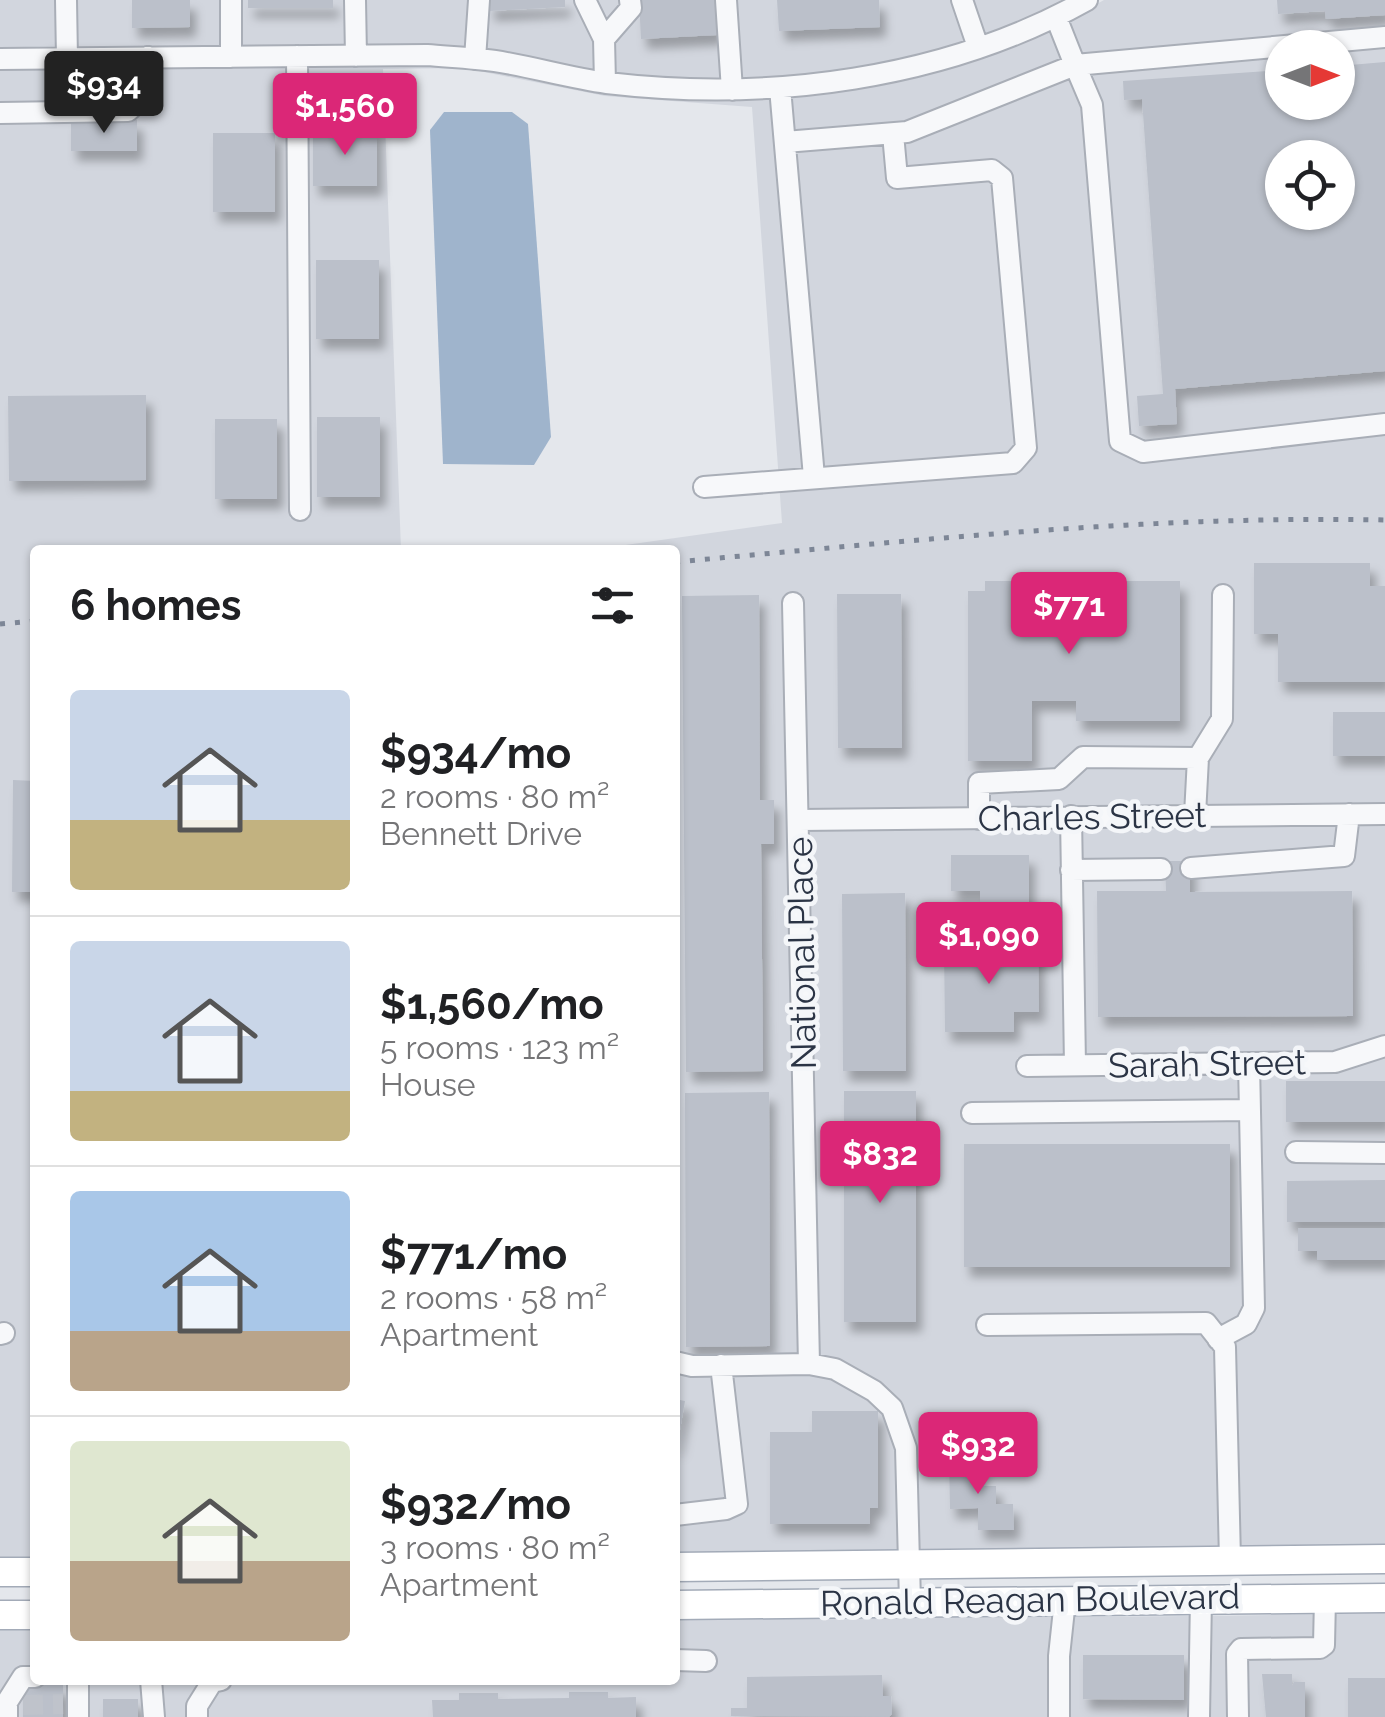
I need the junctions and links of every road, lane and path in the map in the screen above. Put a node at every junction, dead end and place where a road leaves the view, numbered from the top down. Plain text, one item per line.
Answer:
1 (66, 0) edge
2 (231, 0) edge
3 (355, 0) edge
4 (479, 0) edge
5 (585, 0) edge
6 (630, 0) edge
7 (726, 0) edge
8 (962, 0) edge
9 (1087, 0) edge
10 (1056, 18) junction
11 (1385, 37) edge
12 (604, 39) junction
13 (978, 47) junction
14 (296, 56) junction
15 (356, 56) junction
16 (232, 57) junction
17 (67, 58) junction
18 (148, 58) junction
19 (0, 59) edge
20 (475, 59) junction
21 (1075, 65) junction
22 (604, 82) junction
23 (780, 88) junction
24 (732, 90) junction
25 (0, 113) edge
26 (893, 134) junction
27 (785, 142) junction
28 (1385, 424) edge
29 (814, 477) junction
30 (704, 487) dead end
31 (300, 510) dead end
32 (1223, 596) dead end
33 (793, 603) dead end
34 (1198, 758) junction
35 (1058, 778) junction
36 (1196, 814) junction
37 (1349, 814) junction
38 (1385, 814) edge
39 (1065, 816) junction
40 (979, 819) junction
41 (800, 820) junction
42 (1191, 868) dead end
43 (1162, 869) dead end
44 (1072, 870) junction
45 (1385, 1046) edge
46 (1249, 1063) junction
47 (1075, 1065) junction
48 (1027, 1066) dead end
49 (1250, 1110) junction
50 (972, 1113) dead end
51 (1296, 1152) dead end
52 (1385, 1153) edge
53 (987, 1325) dead end
54 (1218, 1338) junction
55 (680, 1363) edge
56 (809, 1364) junction
57 (720, 1366) junction
58 (680, 1515) edge
59 (1230, 1560) junction
60 (1385, 1560) edge
61 (909, 1563) junction
62 (680, 1566) edge
63 (0, 1572) edge
64 (30, 1572) edge
65 (1201, 1598) junction
66 (1326, 1598) junction
67 (1385, 1598) edge
68 (1065, 1600) junction
69 (910, 1602) junction
70 (680, 1605) edge
71 (0, 1615) edge
72 (30, 1615) edge
73 (680, 1660) edge
74 (706, 1660) dead end
75 (30, 1677) edge
76 (151, 1685) edge
77 (210, 1685) edge
78 (13, 1709) edge
79 (154, 1717) edge
80 (198, 1717) edge
81 (1059, 1717) edge
82 (1199, 1717) edge
83 (1238, 1717) edge

1 - 17 street
2 - 16 street
3 - 15 street
4 - 20 street
5 - 12 street
6 - 12 street
7 - 24 street
8 - 13 street
9 - 10 street
10 - 13 street
10 - 21 street
11 - 21 street
12 - 22 street
13 - 23 street
14 - 15 street
14 - 16 street
14 - 31 street
15 - 20 street
16 - 18 street
17 - 18 street
17 - 19 street
18 - 25 street
20 - 22 street
21 - 26 street
21 - 28 street
22 - 24 street
23 - 24 street
23 - 27 street
26 - 27 street
26 - 29 street
27 - 29 street
29 - 30 street
32 - 34 street
33 - 41 street, National Place
34 - 35 street
34 - 36 street
35 - 39 street
35 - 40 street
36 - 37 street, Charles Street
36 - 39 street, Charles Street
37 - 38 street, Charles Street
37 - 42 street
39 - 40 street, Charles Street
39 - 44 street
40 - 41 street, Charles Street
41 - 56 street, National Place
43 - 44 street
44 - 47 street
45 - 46 street, Sarah Street
46 - 47 street, Sarah Street
46 - 49 street
47 - 48 street, Sarah Street
49 - 50 street
49 - 54 street
51 - 52 street
53 - 54 street
54 - 59 street
55 - 57 street
56 - 57 street
56 - 61 street
57 - 58 street
59 - 60 main road, Ronald Reagan Boulevard
59 - 61 main road, Ronald Reagan Boulevard
61 - 62 main road, Ronald Reagan Boulevard
61 - 69 street
63 - 64 main road
65 - 66 main road, Ronald Reagan Boulevard
65 - 68 main road, Ronald Reagan Boulevard
65 - 82 street
66 - 67 main road, Ronald Reagan Boulevard
66 - 83 street
68 - 69 main road, Ronald Reagan Boulevard
68 - 81 street
69 - 70 main road, Ronald Reagan Boulevard
71 - 72 main road
73 - 74 street
75 - 78 street
76 - 79 street
77 - 80 street

